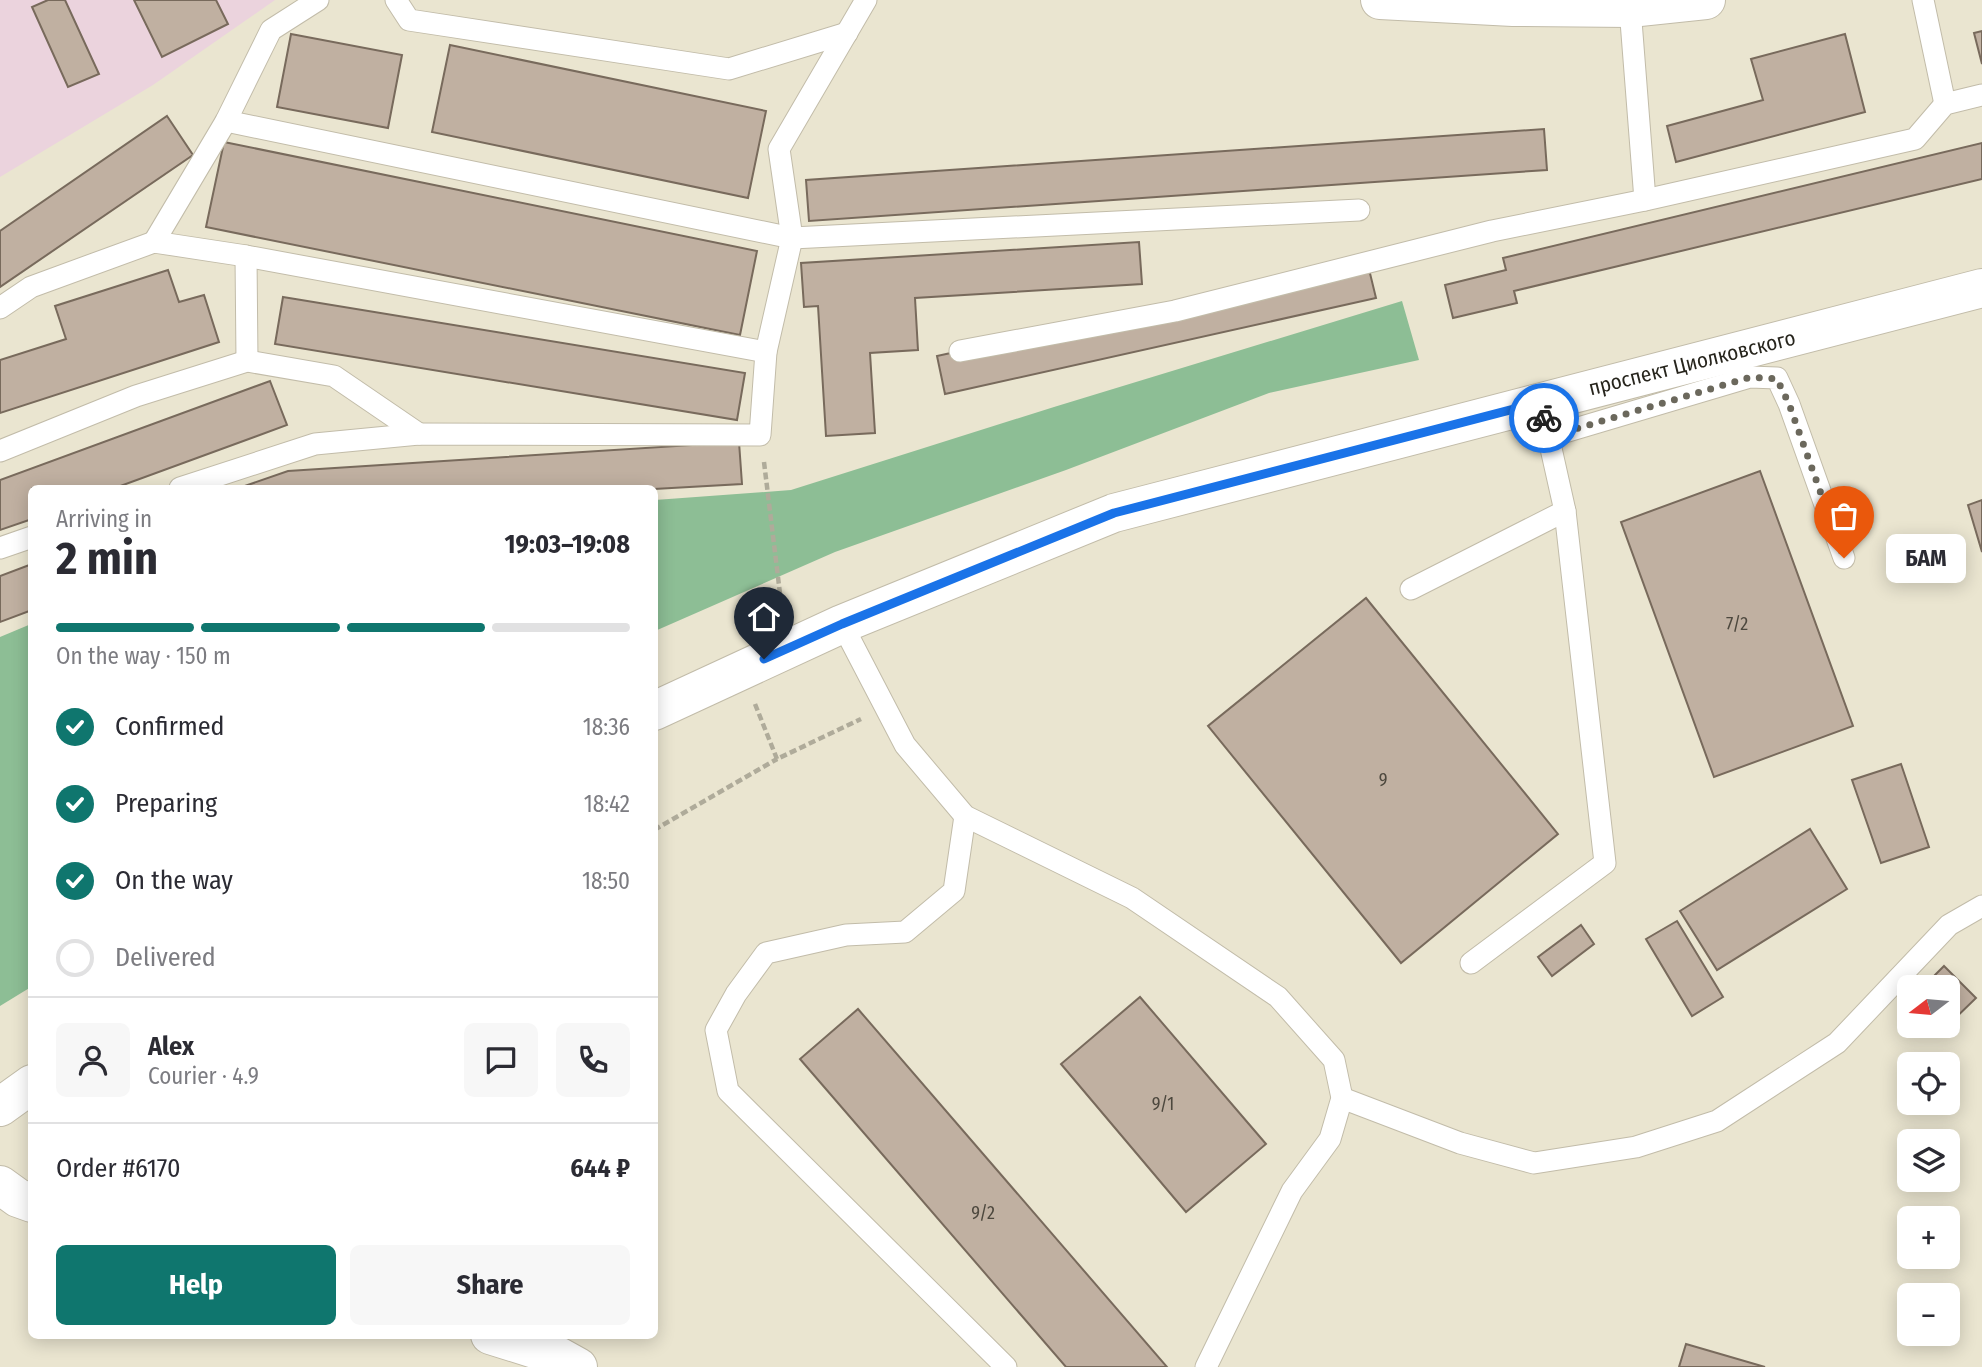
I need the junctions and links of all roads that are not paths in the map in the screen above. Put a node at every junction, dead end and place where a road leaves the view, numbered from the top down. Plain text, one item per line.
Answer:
1 (318, 0) edge
2 (396, 0) edge
3 (866, 0) edge
4 (1706, 0) edge
5 (1923, 0) edge
6 (1400, 1) edge
7 (1630, 8) junction
8 (847, 33) junction
9 (1982, 95) edge
10 (1945, 104) junction
11 (226, 121) junction
12 (1645, 200) junction
13 (1359, 210) dead end
14 (792, 238) junction
15 (154, 242) junction
16 (246, 256) junction
17 (1982, 288) edge
18 (0, 308) edge
19 (960, 351) dead end
20 (766, 352) junction
21 (247, 361) junction
22 (1545, 420) junction
23 (419, 434) junction
24 (0, 451) edge
25 (189, 485) edge
26 (1565, 511) junction
27 (28, 538) edge
28 (0, 548) edge
29 (1844, 558) dead end
30 (1411, 589) dead end
31 (842, 624) junction
32 (658, 709) edge
33 (965, 816) junction
34 (1982, 906) edge
35 (1471, 962) dead end
36 (28, 1087) edge
37 (1342, 1098) junction
38 (0, 1107) edge
39 (0, 1185) edge
40 (28, 1202) edge
41 (503, 1339) edge
42 (578, 1367) edge
43 (1006, 1367) edge
44 (1206, 1367) edge

1 - 11 lane
2 - 8 lane
3 - 8 lane
4 - 7 main road
5 - 10 lane
6 - 7 main road
7 - 12 lane
8 - 14 lane
9 - 10 lane
10 - 12 lane
11 - 14 lane
11 - 15 lane
12 - 19 lane
13 - 14 lane
14 - 20 lane
15 - 16 lane
15 - 18 lane
16 - 20 lane
16 - 21 lane
17 - 22 main road, проспект Циолковского
20 - 23 lane
21 - 23 lane
21 - 24 lane
22 - 26 lane
22 - 29 lane
22 - 31 main road, проспект Циолковского
23 - 25 lane
26 - 30 lane
26 - 35 lane
27 - 28 lane
31 - 32 main road, проспект Циолковского
31 - 33 lane
33 - 37 lane
33 - 43 lane
34 - 37 lane
36 - 38 main road
37 - 44 lane
39 - 40 main road
41 - 42 main road

